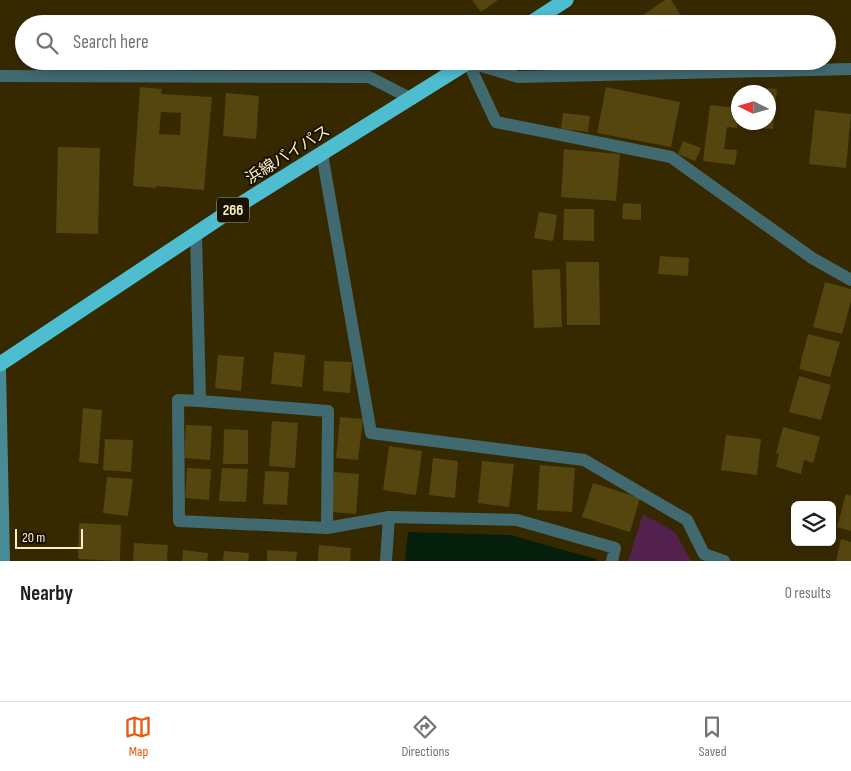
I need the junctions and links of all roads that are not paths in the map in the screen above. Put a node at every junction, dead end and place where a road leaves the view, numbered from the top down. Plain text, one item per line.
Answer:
1 (566, 0) edge
2 (543, 15) edge
3 (836, 69) edge
4 (851, 69) edge
5 (457, 70) edge
6 (473, 70) edge
7 (495, 70) edge
8 (809, 70) edge
9 (0, 76) edge
10 (412, 99) junction
11 (322, 154) junction
12 (196, 234) junction
13 (851, 280) edge
14 (0, 364) edge
15 (0, 370) edge
16 (200, 401) junction
17 (389, 517) junction
18 (327, 528) junction
19 (4, 561) edge
20 (386, 561) edge
21 (612, 561) edge
22 (724, 561) edge

1 - 2 highway
3 - 4 street
5 - 10 highway, 浜線バイパス / 266
6 - 13 street
7 - 8 street
9 - 10 street
10 - 11 highway, 浜線バイパス / 266
11 - 12 highway, 浜線バイパス / 266
11 - 22 street
12 - 14 highway, 浜線バイパス / 266
12 - 16 street
15 - 19 street
16 - 18 street
16 - 18 street
17 - 18 street
17 - 20 street
17 - 21 street

